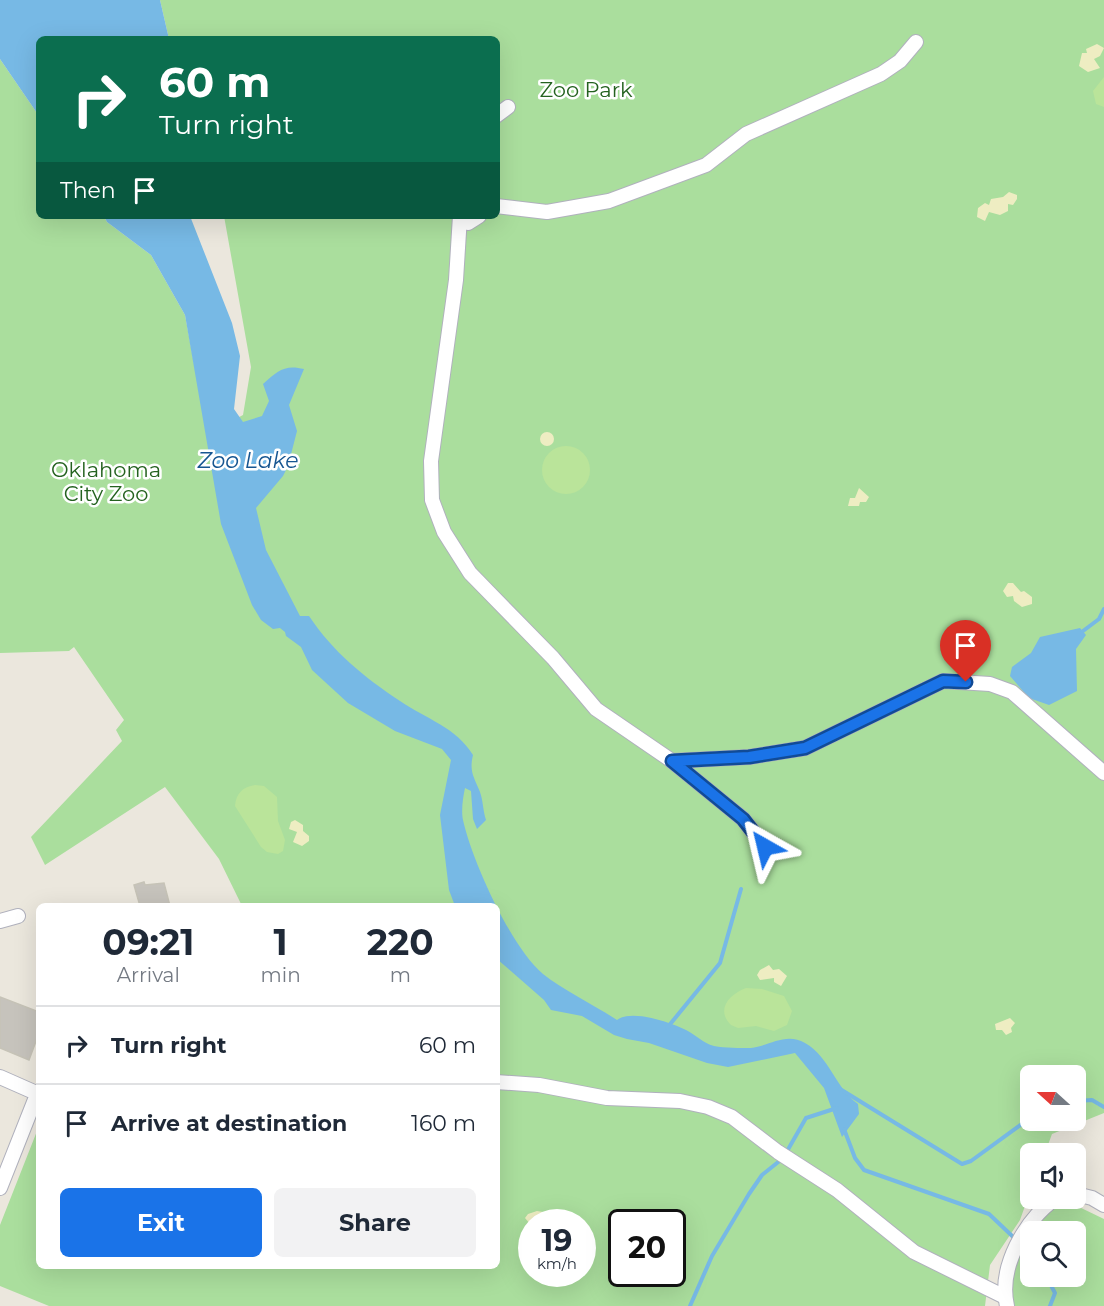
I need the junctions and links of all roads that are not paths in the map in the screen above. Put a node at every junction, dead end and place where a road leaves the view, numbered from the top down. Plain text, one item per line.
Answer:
1 (916, 42) dead end
2 (500, 206) edge
3 (460, 219) edge
4 (672, 761) junction
5 (1104, 773) edge
6 (765, 847) dead end
7 (18, 916) dead end
8 (0, 921) edge
9 (0, 1077) edge
10 (500, 1082) edge
11 (0, 1188) edge
12 (1086, 1196) edge
13 (1104, 1205) edge
14 (1043, 1209) edge
15 (1006, 1301) edge

1 - 2 street
3 - 4 street
4 - 5 street
4 - 6 street
7 - 8 street
9 - 11 street
10 - 15 street
12 - 13 street
14 - 15 street

